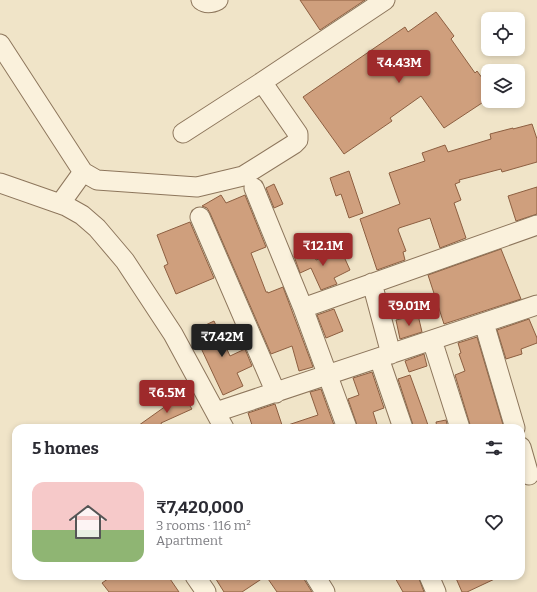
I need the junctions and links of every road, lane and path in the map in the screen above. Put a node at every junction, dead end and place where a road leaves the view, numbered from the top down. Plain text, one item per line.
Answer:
1 (201, 0) edge
2 (218, 0) edge
3 (385, 0) edge
4 (0, 44) edge
5 (262, 82) junction
6 (183, 133) dead end
7 (83, 172) junction
8 (0, 183) edge
9 (254, 188) dead end
10 (60, 204) junction
11 (200, 217) dead end
12 (537, 225) edge
13 (372, 283) junction
14 (537, 305) edge
15 (303, 308) junction
16 (484, 323) junction
17 (432, 340) junction
18 (385, 356) junction
19 (328, 374) junction
20 (276, 392) junction
21 (221, 424) edge
22 (346, 424) edge
23 (402, 424) edge
24 (459, 424) edge
25 (514, 424) edge
26 (525, 461) edge
27 (529, 475) edge
28 (198, 580) edge
29 (318, 580) edge
30 (431, 580) edge
31 (206, 592) edge
32 (325, 592) edge
33 (436, 592) edge

1 - 2 street
3 - 5 street
4 - 7 street
5 - 6 street
5 - 7 street
7 - 10 street
8 - 10 street
9 - 15 street
10 - 21 street
11 - 20 street
12 - 13 street
13 - 15 street
13 - 18 street
14 - 16 street
15 - 19 street
16 - 17 street
16 - 25 street
17 - 18 street
17 - 24 street
18 - 19 street
18 - 23 street
19 - 20 street
19 - 22 street
20 - 21 street
26 - 27 street
28 - 31 street
29 - 32 street
30 - 33 street

